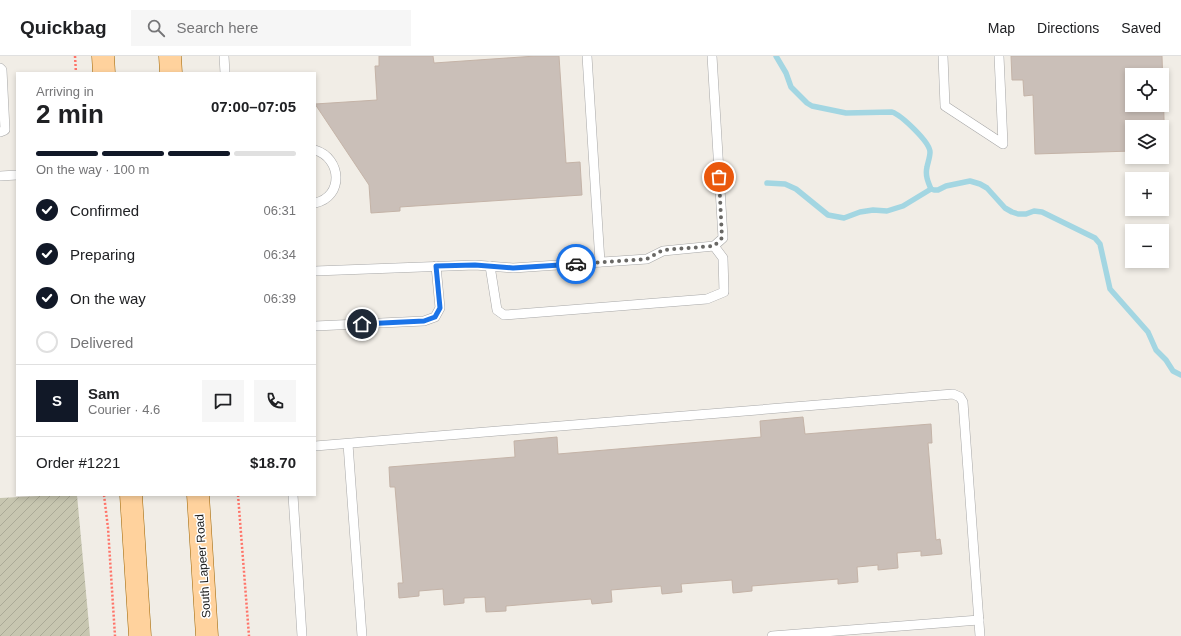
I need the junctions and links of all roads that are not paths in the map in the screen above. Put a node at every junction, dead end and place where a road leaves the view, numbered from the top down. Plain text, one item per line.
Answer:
1 (103, 56) edge
2 (170, 56) edge
3 (174, 56) edge
4 (224, 56) edge
5 (587, 56) edge
6 (712, 56) edge
7 (943, 56) edge
8 (999, 56) edge
9 (0, 68) edge
10 (104, 72) edge
11 (171, 72) edge
12 (225, 72) edge
13 (0, 132) edge
14 (316, 150) edge
15 (16, 175) edge
16 (0, 176) edge
17 (316, 203) edge
18 (714, 246) junction
19 (600, 262) junction
20 (436, 266) junction
21 (490, 266) junction
22 (316, 272) edge
23 (316, 326) edge
24 (348, 444) junction
25 (316, 446) edge
26 (131, 496) edge
27 (198, 496) edge
28 (293, 496) edge
29 (979, 620) junction
30 (140, 636) edge
31 (207, 636) edge
32 (302, 636) edge
33 (362, 636) edge
34 (772, 636) edge
35 (980, 636) edge

1 - 10 main road
2 - 3 lane
2 - 11 main road
4 - 12 lane
5 - 19 lane
6 - 18 lane
7 - 8 lane
9 - 13 lane
14 - 17 lane
15 - 16 lane
18 - 19 lane
18 - 21 lane
19 - 21 lane
20 - 21 lane
20 - 22 lane
20 - 23 lane
24 - 25 lane
24 - 29 lane
24 - 33 lane
26 - 30 main road
27 - 31 main road, South Lapeer Road
28 - 32 lane
29 - 34 lane
29 - 35 lane

